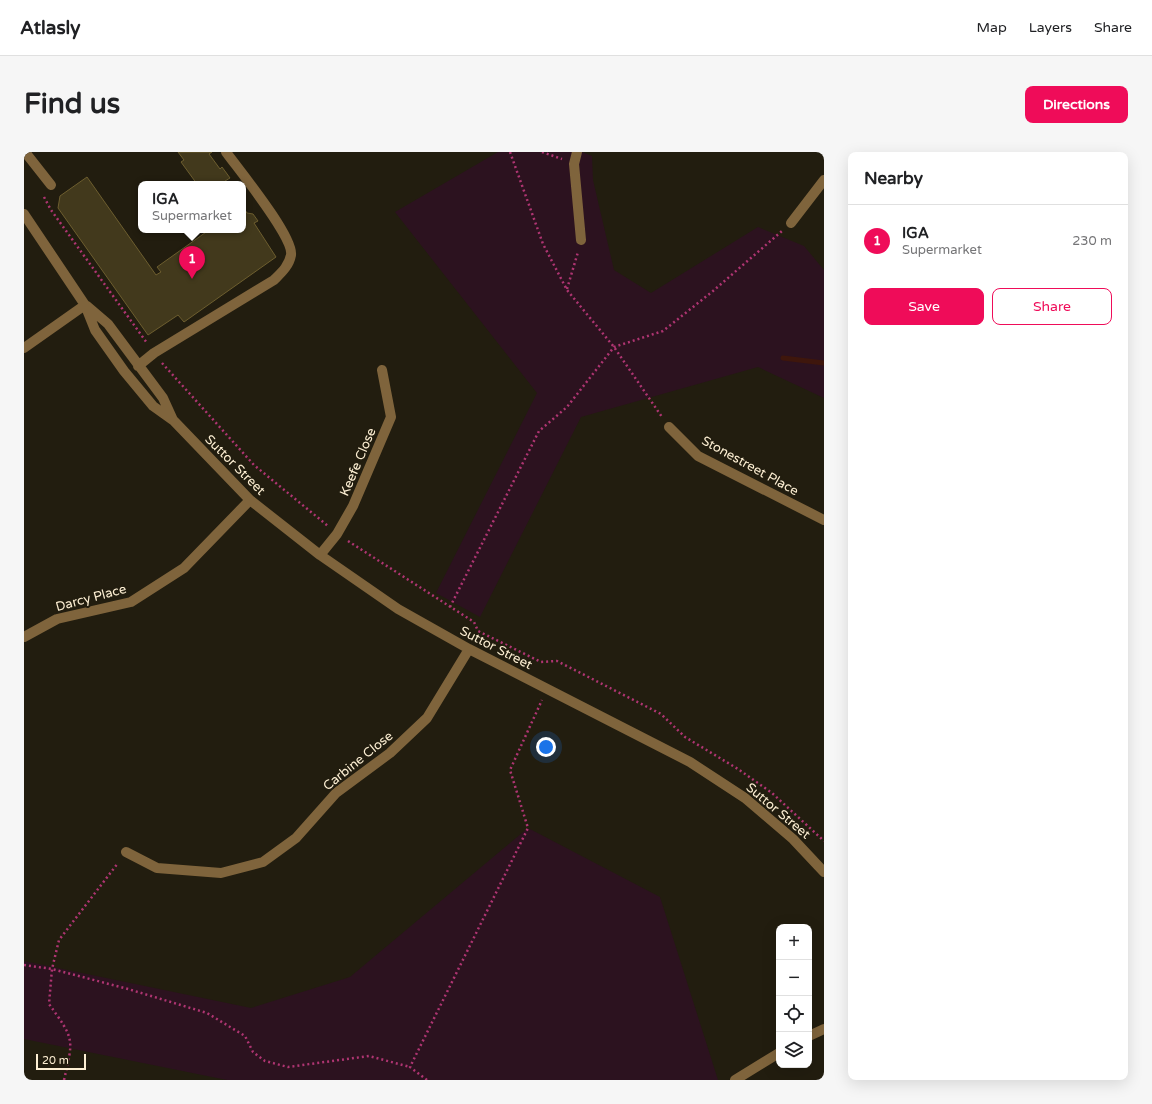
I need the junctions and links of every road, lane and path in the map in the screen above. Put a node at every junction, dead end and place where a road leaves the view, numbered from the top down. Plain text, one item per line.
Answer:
1 (25, 152) edge
2 (226, 152) edge
3 (510, 152) edge
4 (542, 152) edge
5 (577, 152) edge
6 (574, 164) junction
7 (824, 180) edge
8 (51, 185) dead end
9 (42, 191) dead end
10 (24, 214) edge
11 (791, 223) joint
12 (581, 240) joint
13 (567, 290) junction
14 (86, 305) junction
15 (24, 348) edge
16 (614, 348) junction
17 (154, 353) junction
18 (138, 366) junction
19 (382, 370) dead end
20 (174, 421) junction
21 (669, 427) joint
22 (250, 500) junction
23 (824, 520) edge
24 (337, 534) junction
25 (320, 555) junction
26 (450, 607) junction
27 (24, 637) edge
28 (469, 649) junction
29 (547, 688) junction
30 (824, 841) edge
31 (126, 852) joint
32 (824, 872) edge
33 (24, 965) edge
34 (52, 970) junction
35 (824, 1029) edge
36 (812, 1035) edge
37 (776, 1055) edge
38 (410, 1066) junction
39 (64, 1080) edge
40 (427, 1080) edge
41 (735, 1080) edge

1 - 8 street
2 - 17 street
3 - 13 path
4 - 6 path
5 - 6 street
6 - 12 street
7 - 11 street
9 - 17 path
10 - 14 street, Suttor Street
11 - 16 path
12 - 13 path
13 - 16 path
14 - 15 street
14 - 18 street, Suttor Street
14 - 20 street, Suttor Street
16 - 21 path
16 - 26 path
17 - 18 street
17 - 24 path
18 - 20 street, Suttor Street
19 - 24 street, Keefe Close
20 - 22 street, Suttor Street
21 - 23 street, Stonestreet Place
22 - 25 street, Suttor Street
22 - 27 street, Darcy Place
24 - 25 street, Keefe Close
24 - 26 path
25 - 28 street, Suttor Street
26 - 30 path
28 - 29 street, Suttor Street
28 - 31 street, Carbine Close
29 - 32 street, Suttor Street
29 - 38 path
31 - 34 path
33 - 34 path
34 - 38 path
34 - 39 path
35 - 36 street
37 - 41 street
38 - 40 path

